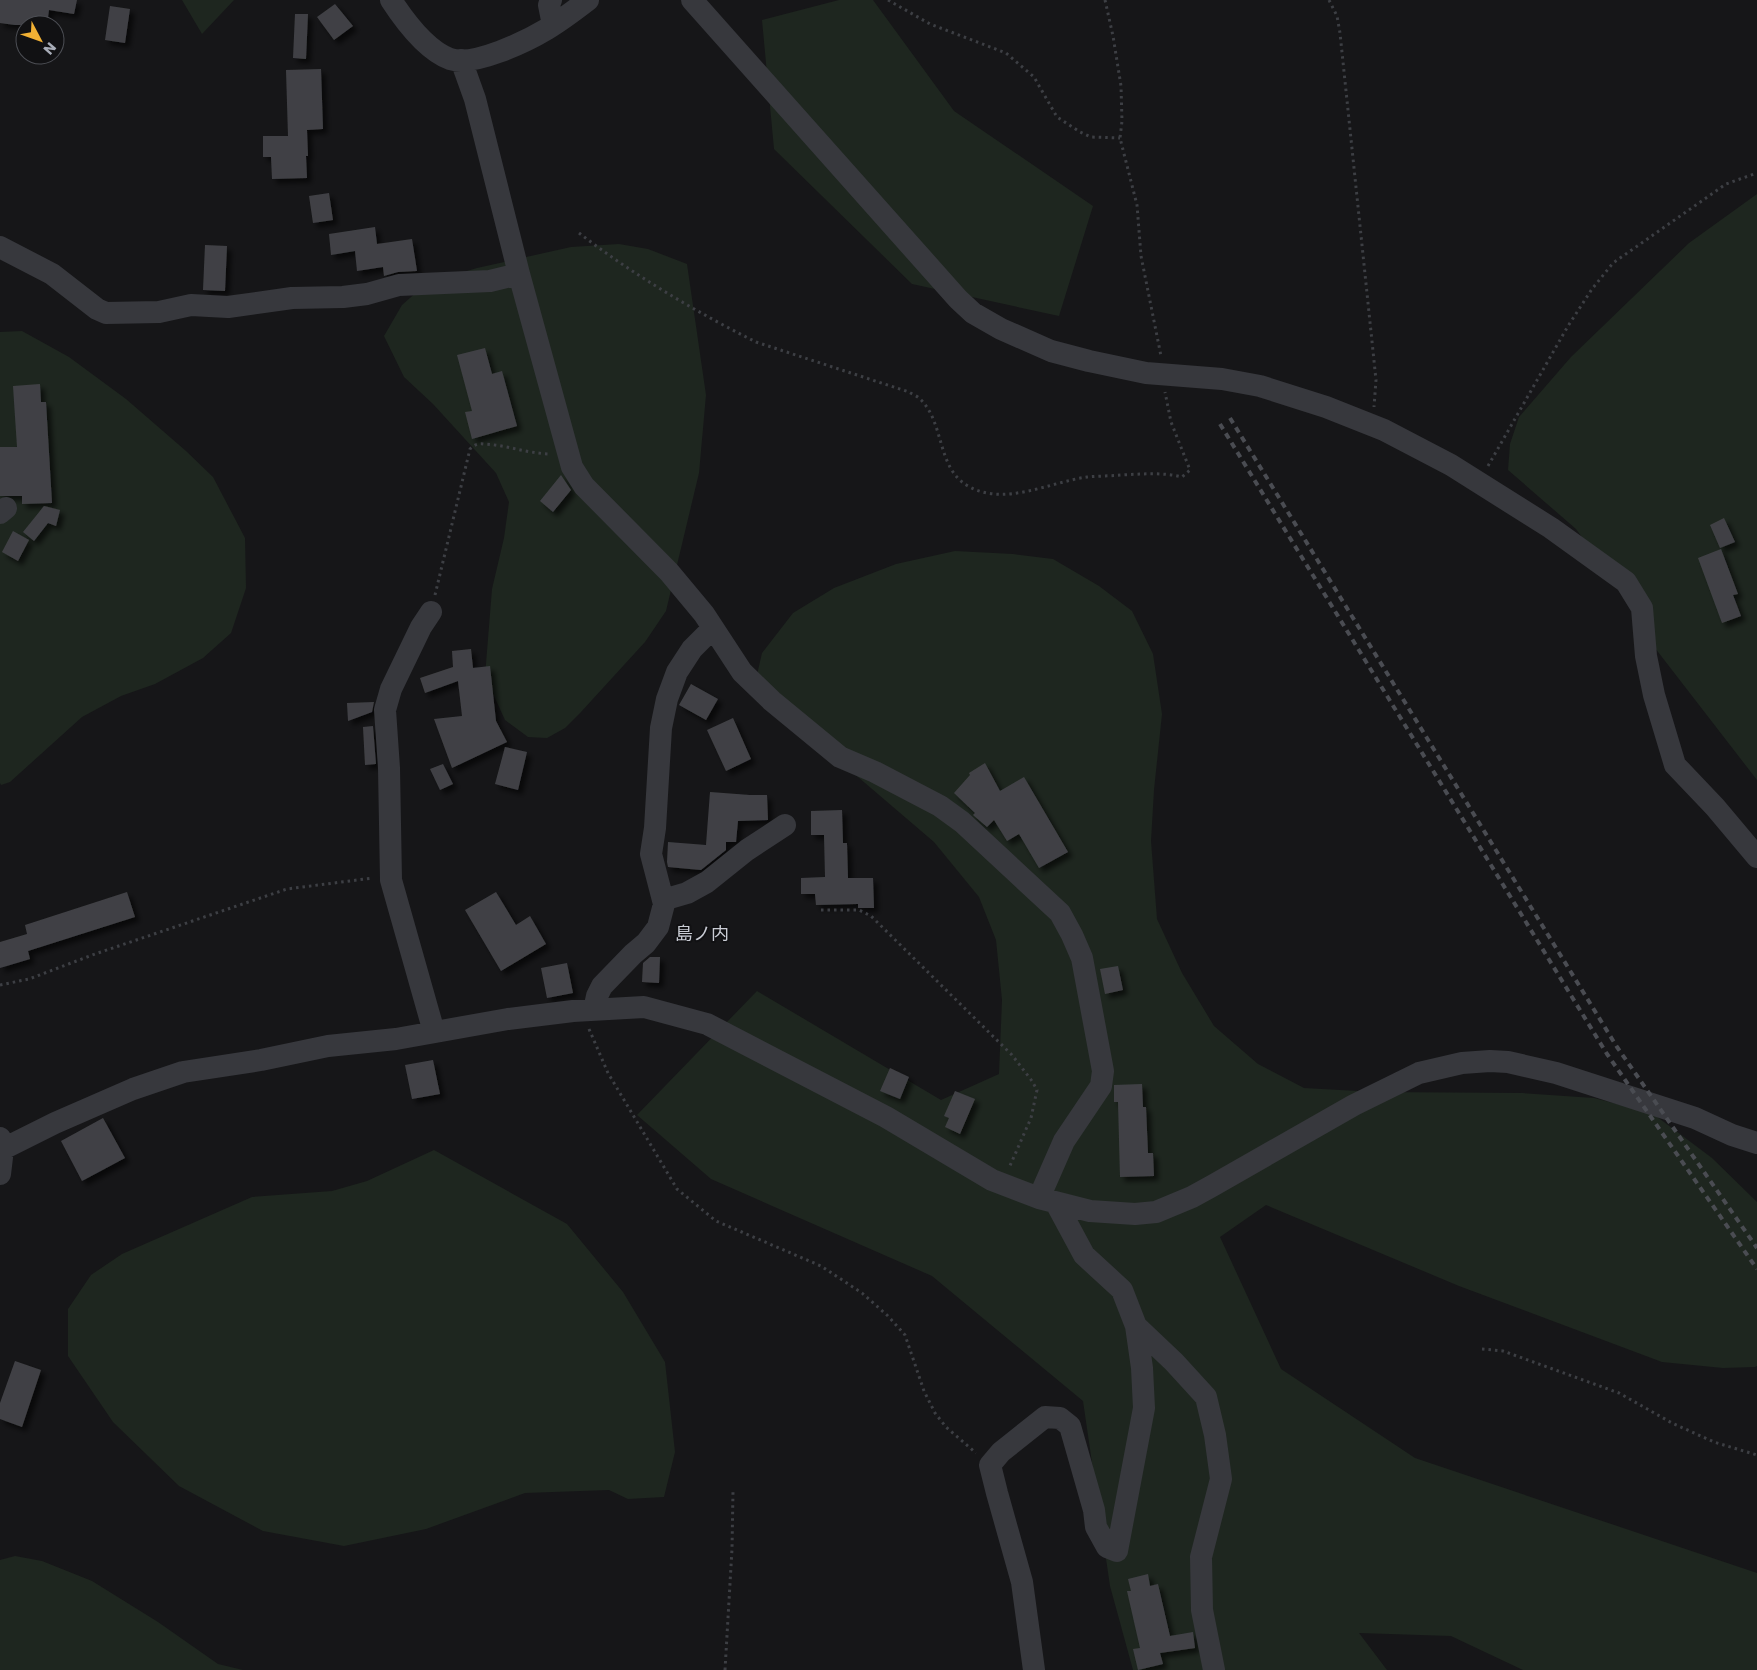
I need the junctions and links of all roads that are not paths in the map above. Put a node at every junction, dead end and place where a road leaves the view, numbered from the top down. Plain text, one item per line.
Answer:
1 (391, 0) edge
2 (551, 0) edge
3 (588, 0) edge
4 (692, 0) edge
5 (553, 25) junction
6 (461, 60) junction
7 (0, 247) edge
8 (519, 274) junction
9 (431, 612) road end
10 (713, 628) junction
11 (785, 825) dead end
12 (1757, 857) edge
13 (663, 900) junction
14 (589, 1010) junction
15 (434, 1032) junction
16 (2, 1143) edge
17 (1757, 1143) edge
18 (0, 1174) edge
19 (1047, 1201) junction
20 (1136, 1326) junction
21 (1034, 1670) edge
22 (1214, 1670) edge

1 - 6 street
2 - 5 street
3 - 5 street
4 - 12 street
5 - 6 street
6 - 8 street
7 - 8 street
8 - 10 street
9 - 15 street
10 - 13 street
10 - 19 street
11 - 13 street
13 - 14 street
14 - 15 street
14 - 19 street
15 - 16 street
16 - 18 street
17 - 19 street
19 - 20 street
20 - 21 street
20 - 22 street

